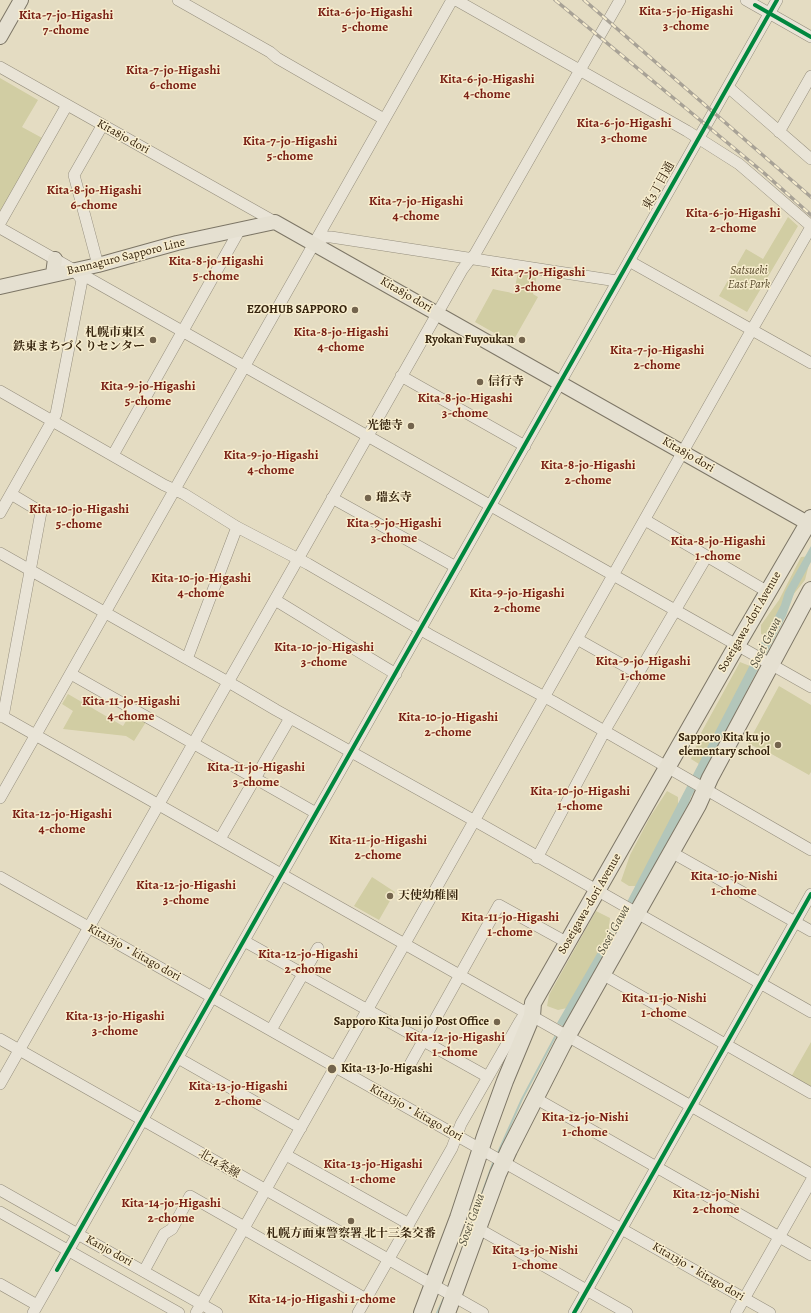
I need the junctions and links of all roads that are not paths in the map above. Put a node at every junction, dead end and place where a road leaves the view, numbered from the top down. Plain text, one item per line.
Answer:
1 (21, 0) edge
2 (178, 0) edge
3 (452, 0) edge
4 (456, 0) edge
5 (620, 0) edge
6 (746, 0) edge
7 (777, 0) edge
8 (769, 13) junction
9 (0, 37) edge
10 (811, 37) edge
11 (0, 67) edge
12 (580, 70) junction
13 (811, 76) edge
14 (728, 87) junction
15 (67, 106) junction
16 (384, 119) junction
17 (102, 126) junction
18 (779, 132) junction
19 (698, 138) junction
20 (811, 159) edge
21 (275, 222) junction
22 (0, 223) edge
23 (811, 226) edge
24 (0, 228) edge
25 (239, 231) junction
26 (314, 244) junction
27 (55, 259) junction
28 (471, 259) junction
29 (629, 261) junction
30 (98, 265) junction
31 (75, 270) junction
32 (53, 274) junction
33 (617, 282) junction
34 (0, 287) edge
35 (437, 313) junction
36 (752, 330) junction
37 (183, 332) junction
38 (811, 363) edge
39 (244, 366) junction
40 (401, 376) junction
41 (561, 383) junction
42 (0, 391) edge
43 (52, 420) junction
44 (367, 436) junction
45 (525, 446) junction
46 (683, 453) junction
47 (114, 455) junction
48 (174, 490) junction
49 (11, 494) junction
50 (332, 498) junction
51 (491, 506) junction
52 (0, 513) edge
53 (645, 520) junction
54 (810, 522) edge
55 (238, 527) junction
56 (0, 553) edge
57 (707, 556) junction
58 (297, 560) junction
59 (456, 567) junction
60 (30, 569) junction
61 (614, 576) junction
62 (811, 590) edge
63 (768, 592) junction
64 (275, 600) junction
65 (676, 611) junction
66 (105, 613) junction
67 (420, 630) junction
68 (577, 639) junction
69 (737, 645) junction
70 (187, 659) junction
71 (763, 660) junction
72 (71, 674) junction
73 (396, 674) junction
74 (639, 674) junction
75 (228, 682) junction
76 (811, 687) edge
77 (544, 698) junction
78 (2, 716) edge
79 (290, 718) junction
80 (606, 732) junction
81 (35, 735) junction
82 (194, 743) junction
83 (351, 752) junction
84 (668, 767) junction
85 (255, 778) junction
86 (698, 784) junction
87 (0, 798) edge
88 (159, 805) junction
89 (316, 813) junction
90 (474, 821) junction
91 (220, 839) junction
92 (811, 850) edge
93 (671, 852) junction
94 (537, 858) junction
95 (281, 874) junction
96 (0, 877) edge
97 (598, 891) junction
98 (811, 894) edge
99 (630, 909) junction
100 (795, 922) junction
101 (89, 928) junction
102 (811, 931) edge
103 (244, 942) junction
104 (568, 943) junction
105 (405, 944) junction
106 (318, 948) dead end
107 (303, 974) junction
108 (602, 974) junction
109 (460, 975) junction
110 (760, 983) junction
111 (212, 997) junction
112 (530, 1010) junction
113 (368, 1011) junction
114 (811, 1012) edge
115 (271, 1030) junction
116 (561, 1032) junction
117 (0, 1039) edge
118 (422, 1041) junction
119 (726, 1044) junction
120 (20, 1050) junction
121 (178, 1058) junction
122 (336, 1067) junction
123 (408, 1068) dead end
124 (488, 1077) junction
125 (0, 1084) edge
126 (811, 1093) edge
127 (535, 1098) junction
128 (691, 1106) junction
129 (142, 1120) junction
130 (300, 1128) junction
131 (457, 1136) junction
132 (286, 1154) junction
133 (493, 1156) junction
134 (656, 1167) junction
135 (811, 1174) edge
136 (811, 1181) edge
137 (0, 1190) edge
138 (265, 1190) junction
139 (0, 1212) edge
140 (409, 1224) junction
141 (244, 1228) junction
142 (479, 1229) junction
143 (622, 1229) junction
144 (78, 1234) junction
145 (779, 1237) junction
146 (69, 1250) junction
147 (811, 1255) edge
148 (388, 1259) junction
149 (144, 1271) junction
150 (0, 1284) edge
151 (436, 1286) junction
152 (586, 1290) junction
153 (452, 1295) junction
154 (366, 1299) junction
155 (745, 1299) junction
156 (199, 1308) edge
157 (35, 1309) edge
158 (179, 1313) edge
159 (217, 1313) edge
160 (358, 1313) edge
161 (422, 1313) edge
162 (447, 1313) edge
163 (483, 1313) edge
164 (574, 1313) edge
165 (627, 1313) edge
166 (736, 1313) edge
167 (770, 1313) edge

1 - 9 main road
2 - 16 street
3 - 16 street
4 - 12 street
5 - 12 street
6 - 8 street
7 - 8 street, 東3丁目通
8 - 10 street
8 - 14 street, 東3丁目通
11 - 15 street, Kita8jo dori
12 - 19 street
12 - 28 street
13 - 18 street
14 - 18 street
14 - 19 street, 東3丁目通
15 - 17 street, Kita8jo dori
15 - 22 street
16 - 26 street
17 - 21 street, Kita8jo dori
17 - 30 street
18 - 20 street
19 - 23 street
19 - 29 street, 東3丁目通
21 - 25 main road, Bannaguro Sapporo Line
21 - 26 main road, Kita8jo dori
23 - 36 street
24 - 27 street
25 - 30 main road, Bannaguro Sapporo Line
25 - 37 street
26 - 28 street
26 - 35 main road, Kita8jo dori
26 - 39 street
27 - 31 street
27 - 32 main road
28 - 33 street
28 - 35 street
29 - 33 street, 東3丁目通
29 - 36 street
30 - 31 main road, Bannaguro Sapporo Line
31 - 32 main road, Bannaguro Sapporo Line
31 - 37 street
31 - 43 street
32 - 34 main road, Bannaguro Sapporo Line
33 - 41 street, 東3丁目通
35 - 40 street
35 - 41 main road, Kita8jo dori
36 - 38 street
36 - 46 street
37 - 39 street
37 - 47 street
39 - 44 street
39 - 48 street
40 - 44 street
40 - 45 street
41 - 45 street, 東3丁目通
41 - 46 main road, Kita8jo dori
42 - 43 street
43 - 47 street
43 - 49 street
44 - 50 street
44 - 51 street
45 - 51 street, 東3丁目通
46 - 53 street
46 - 54 main road, Kita8jo dori
47 - 48 street
48 - 55 street
48 - 66 street
49 - 52 street
49 - 60 street
50 - 58 street
50 - 59 street
51 - 59 street, 東3丁目通
51 - 61 street
53 - 57 street
53 - 61 street
54 - 63 highway, Soseigawa-dori Avenue
55 - 58 street
55 - 70 street
56 - 60 street
57 - 63 street
57 - 65 street
58 - 64 street
58 - 67 street
59 - 67 street, 東3丁目通
60 - 66 street
60 - 78 street
61 - 65 street
61 - 68 street
62 - 71 highway, Soseigawa-dori Avenue
63 - 69 highway, Soseigawa-dori Avenue
64 - 73 street
64 - 75 street
65 - 69 street
65 - 74 street
66 - 70 street
66 - 72 street
67 - 73 street, 東3丁目通
67 - 77 street
68 - 74 street
68 - 77 street
69 - 71 street
69 - 84 highway, Soseigawa-dori Avenue
70 - 75 street
71 - 76 street
71 - 86 highway, Soseigawa-dori Avenue
72 - 81 street
72 - 82 street
73 - 83 street, 東3丁目通
74 - 80 street
75 - 79 street
75 - 82 street
77 - 80 street
77 - 90 street
78 - 81 street
79 - 83 street
79 - 85 street
80 - 84 street
80 - 94 street
81 - 87 street
81 - 88 street
82 - 85 street
82 - 88 street
83 - 89 street, 東3丁目通
83 - 90 street
84 - 86 street
84 - 97 highway, Soseigawa-dori Avenue
85 - 89 street
85 - 91 street
86 - 92 street
86 - 93 highway, Soseigawa-dori Avenue
88 - 91 street
88 - 101 street
89 - 95 street, 東3丁目通
90 - 94 street
90 - 105 street
91 - 95 street
93 - 99 highway, Soseigawa-dori Avenue
93 - 100 street
94 - 97 street
95 - 103 street, 東3丁目通
95 - 105 street
96 - 101 street, Kita13jo・kitago dori
97 - 99 street
97 - 104 highway, Soseigawa-dori Avenue
98 - 100 street
99 - 108 highway, Soseigawa-dori Avenue
99 - 110 street
100 - 102 street
100 - 110 street
101 - 111 street, Kita13jo・kitago dori
101 - 120 street
103 - 107 street
103 - 111 street, 東3丁目通
104 - 109 street
104 - 112 highway, Soseigawa-dori Avenue
105 - 109 street
105 - 113 street
106 - 107 street
107 - 113 street
107 - 115 street
108 - 116 highway, Soseigawa-dori Avenue
108 - 119 street
109 - 112 street
109 - 118 street
110 - 114 street
110 - 119 street
111 - 115 street, Kita13jo・kitago dori
111 - 121 street, 東3丁目通
112 - 116 street
112 - 124 street
112 - 133 highway, Soseigawa-dori Avenue
113 - 118 street
113 - 122 street
115 - 122 street, Kita13jo・kitago dori
116 - 127 highway, Soseigawa-dori Avenue
116 - 128 street
117 - 120 street, 北14条線
118 - 123 street
118 - 124 street
119 - 126 street
119 - 128 street
120 - 125 street
120 - 129 street, 北14条線
121 - 129 street, 東3丁目通
121 - 130 street
122 - 130 street
122 - 131 street, Kita13jo・kitago dori
124 - 131 street
127 - 133 highway, Soseigawa-dori Avenue
127 - 134 street
128 - 134 street
128 - 135 street
129 - 138 street, 北14条線
129 - 144 street, 東3丁目通
130 - 132 street
131 - 133 street, Kita13jo・kitago dori
131 - 140 street
132 - 138 street
132 - 140 street
133 - 142 highway, Soseigawa-dori Avenue
133 - 143 street, Kita13jo・kitago dori
133 - 151 highway, Soseigawa-dori Avenue
134 - 143 street
134 - 145 street
136 - 145 street
137 - 144 street, Kanjo dori
138 - 141 street
138 - 148 street, 北14条線
139 - 146 street, Kanjo dori
140 - 148 street
141 - 149 street
141 - 154 street
141 - 156 street
142 - 152 street
142 - 153 highway, Soseigawa-dori Avenue
143 - 152 street
143 - 155 street, Kita13jo・kitago dori
144 - 146 street, 東3丁目通
144 - 149 street, Kanjo dori
145 - 147 street
145 - 155 street
146 - 157 street, 東3丁目通
146 - 158 street, Kanjo dori
148 - 151 street, 北14条線
148 - 154 street
149 - 156 street, Kanjo dori
150 - 157 street
151 - 153 street, 北14条線
151 - 161 highway, Soseigawa-dori Avenue
152 - 164 street
152 - 165 street
153 - 162 highway, Soseigawa-dori Avenue
153 - 163 street
154 - 160 street
155 - 166 street
155 - 167 street, Kita13jo・kitago dori
156 - 159 street, Kanjo dori

